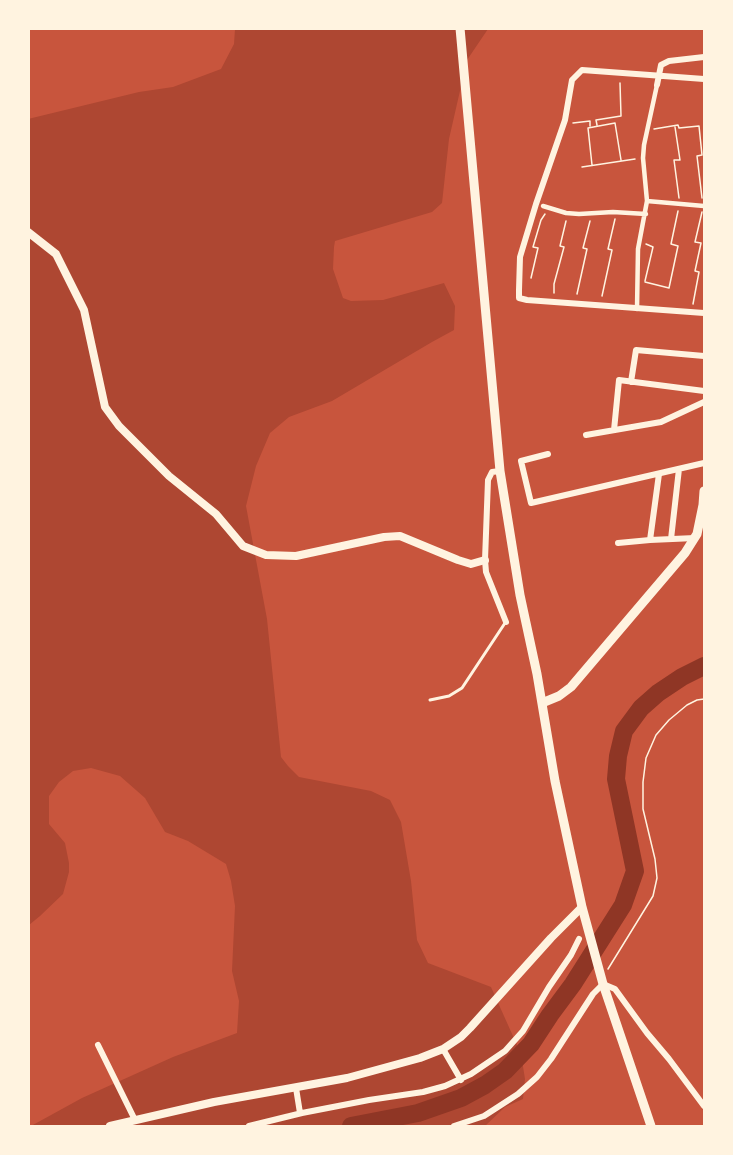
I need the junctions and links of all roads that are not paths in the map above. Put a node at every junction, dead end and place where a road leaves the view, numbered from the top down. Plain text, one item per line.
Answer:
1 (460, 28) edge
2 (705, 57) edge
3 (659, 76) junction
4 (705, 79) edge
5 (657, 86) joint
6 (647, 201) junction
7 (542, 206) junction
8 (704, 206) edge
9 (646, 214) junction
10 (28, 232) edge
11 (637, 309) junction
12 (705, 313) edge
13 (705, 356) edge
14 (632, 382) junction
15 (705, 391) edge
16 (705, 402) edge
17 (614, 430) junction
18 (586, 435) dead end
19 (549, 454) dead end
20 (705, 463) edge
21 (679, 469) junction
22 (500, 471) junction
23 (659, 474) junction
24 (705, 490) edge
25 (695, 538) junction
26 (671, 539) junction
27 (650, 540) junction
28 (618, 543) dead end
29 (485, 560) junction
30 (506, 622) joint
31 (430, 700) dead end
32 (542, 703) junction
33 (582, 907) junction
34 (579, 939) dead end
35 (602, 979) junction
36 (98, 1045) dead end
37 (443, 1049) junction
38 (461, 1080) junction
39 (296, 1088) junction
40 (705, 1106) edge
41 (300, 1113) junction
42 (135, 1120) junction
43 (110, 1126) edge
44 (249, 1126) edge
45 (454, 1126) edge
46 (651, 1126) edge

1 - 22 main road
2 - 3 street
3 - 4 street
3 - 5 street
3 - 7 street
5 - 6 street
6 - 8 street
6 - 9 street
7 - 9 street
7 - 11 street
9 - 11 street
10 - 29 street
11 - 12 street
13 - 14 street
14 - 15 street
14 - 17 street
16 - 17 street
17 - 18 street
19 - 23 street
20 - 21 street
21 - 23 street
21 - 26 street
22 - 29 street
22 - 32 main road
23 - 27 street
24 - 25 main road
25 - 26 street
25 - 32 main road
26 - 27 street
27 - 28 street
29 - 30 street
30 - 31 lane
32 - 33 main road
33 - 35 main road
33 - 37 main road
34 - 38 street
35 - 40 street
35 - 45 street
35 - 46 main road
36 - 42 street
37 - 38 street
37 - 39 main road
38 - 41 street
39 - 41 street
39 - 42 main road
41 - 44 street
42 - 43 main road

